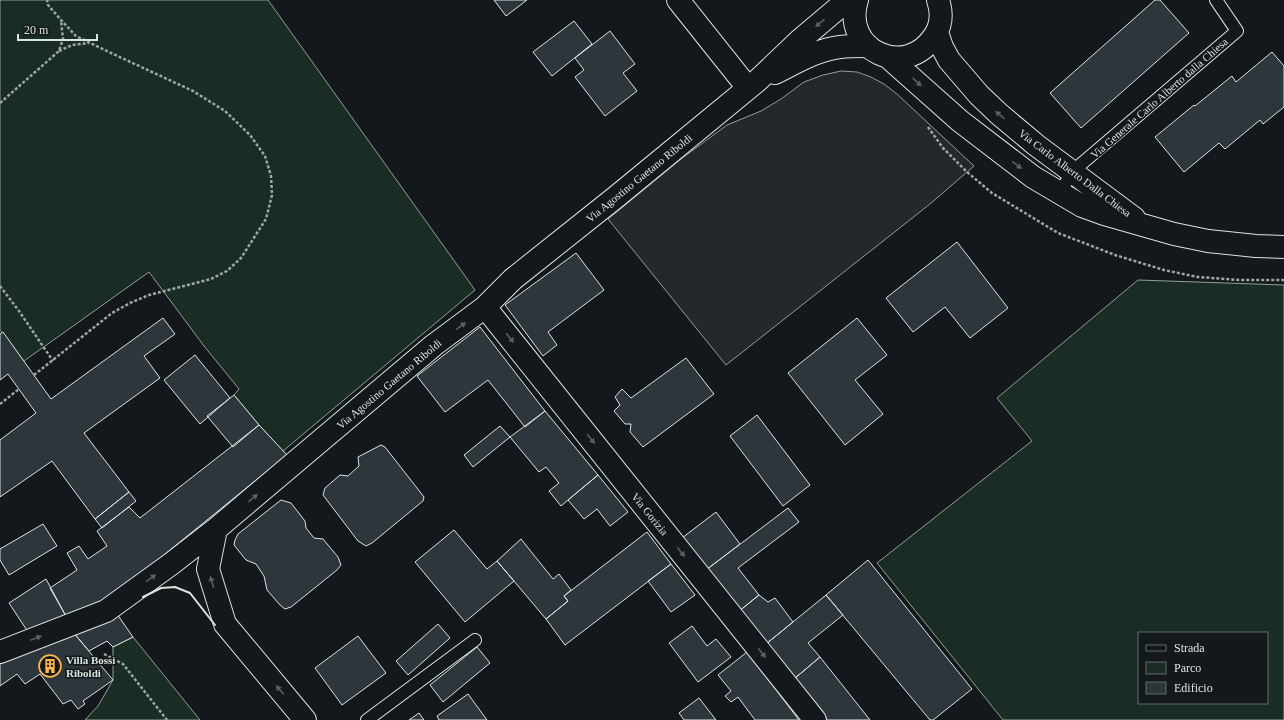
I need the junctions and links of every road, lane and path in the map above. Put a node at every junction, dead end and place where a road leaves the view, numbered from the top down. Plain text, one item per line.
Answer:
1 (46, 0) edge
2 (678, 0) edge
3 (852, 0) edge
4 (857, 0) edge
5 (1216, 0) edge
6 (940, 2) edge
7 (61, 20) junction
8 (937, 32) junction
9 (90, 43) junction
10 (868, 46) junction
11 (59, 51) junction
12 (888, 56) junction
13 (753, 85) junction
14 (0, 103) edge
15 (1073, 171) junction
16 (1059, 194) junction
17 (1142, 224) junction
18 (1284, 247) edge
19 (0, 286) edge
20 (485, 307) junction
21 (53, 361) junction
22 (34, 376) dead end
23 (19, 389) dead end
24 (0, 404) edge
25 (216, 529) junction
26 (475, 640) dead end
27 (0, 652) edge
28 (104, 654) dead end
29 (167, 720) edge
30 (305, 720) edge
31 (367, 720) edge
32 (815, 720) edge

1 - 7 path
2 - 13 street
3 -> 13 street, Via Agostino Gaetano Riboldi
4 - 10 street
5 - 15 lane, Via Generale Carlo Alberto dalla Chiesa
6 - 8 street
7 - 9 path
7 - 11 path
8 - 12 street
15 -> 8 street, Via Carlo Alberto Dalla Chiesa
9 - 11 path
9 - 21 path
10 - 12 street
10 - 13 street, Via Agostino Gaetano Riboldi
11 - 14 path
12 -> 16 street, Via Carlo Alberto Dalla Chiesa
13 - 20 street, Via Agostino Gaetano Riboldi
15 - 16 lane, Via Generale Carlo Alberto dalla Chiesa
15 - 17 street, Via Carlo Alberto Dalla Chiesa
16 - 17 street, Via Carlo Alberto Dalla Chiesa
17 - 18 street
19 - 21 path
25 -> 20 street, Via Agostino Gaetano Riboldi
20 -> 32 street, Via Gorizia
21 - 22 path
23 - 24 path
27 -> 25 street, Via Agostino Gaetano Riboldi
30 -> 25 street
26 - 31 lane
28 - 29 path

